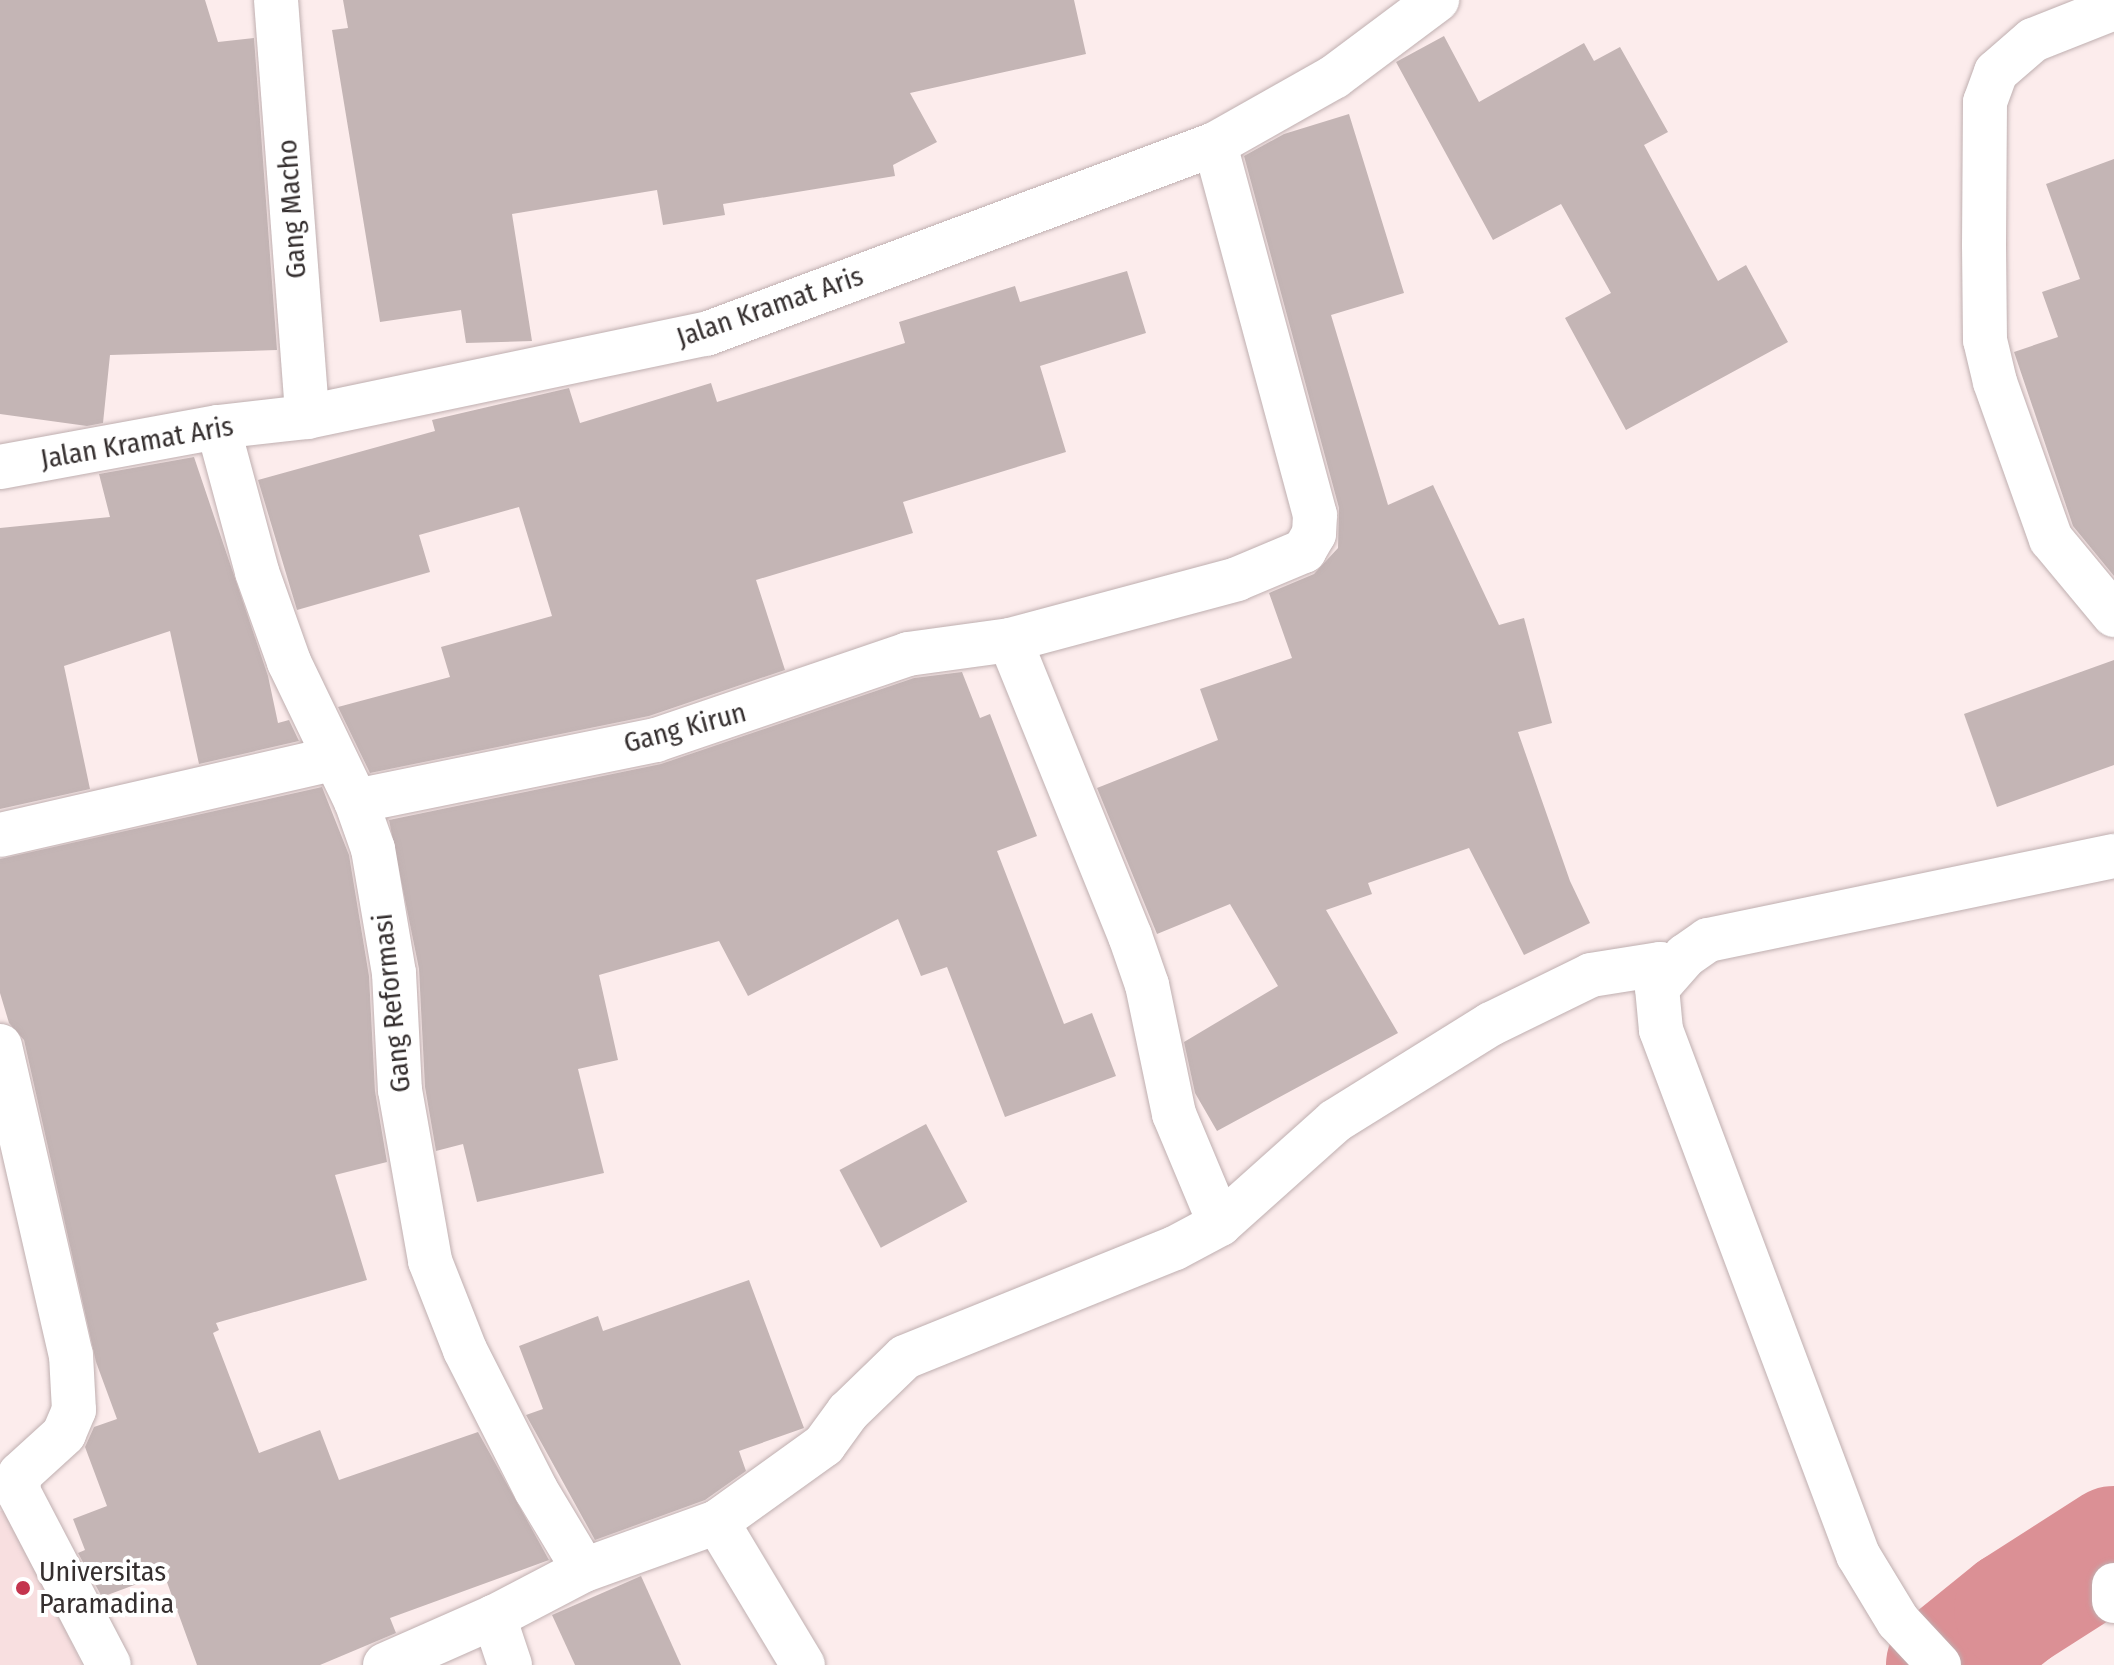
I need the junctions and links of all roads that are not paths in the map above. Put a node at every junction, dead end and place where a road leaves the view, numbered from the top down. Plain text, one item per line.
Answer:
1 (277, 0) edge
2 (1437, 0) edge
3 (2114, 8) edge
4 (1215, 144) junction
5 (307, 417) junction
6 (218, 427) junction
7 (0, 467) edge
8 (2114, 615) edge
9 (1010, 640) junction
10 (332, 759) junction
11 (356, 801) junction
12 (0, 835) edge
13 (2114, 856) edge
14 (1675, 967) junction
15 (0, 1046) edge
16 (1220, 1224) junction
17 (717, 1522) junction
18 (584, 1570) junction
19 (2114, 1585) edge
20 (2114, 1601) edge
21 (494, 1617) junction
22 (1932, 1658) edge
23 (109, 1665) edge
24 (385, 1665) edge
25 (510, 1665) edge
26 (803, 1665) edge

1 - 5 street, Gang Macho
2 - 4 street, Jalan Kramat Aris
3 - 8 street
4 - 5 street, Jalan Kramat Aris
4 - 9 street, Gang Kirun
5 - 6 street, Jalan Kramat Aris
6 - 7 street, Jalan Kramat Aris
6 - 10 street, Gang Reformasi
9 - 11 street, Gang Kirun
9 - 16 street
10 - 11 street, Gang Reformasi
10 - 12 street
11 - 18 street, Gang Reformasi
13 - 14 street
14 - 16 street
14 - 22 street
15 - 23 street
16 - 17 street
17 - 18 street
17 - 26 street
18 - 21 street
19 - 20 street
21 - 24 street
21 - 25 street

